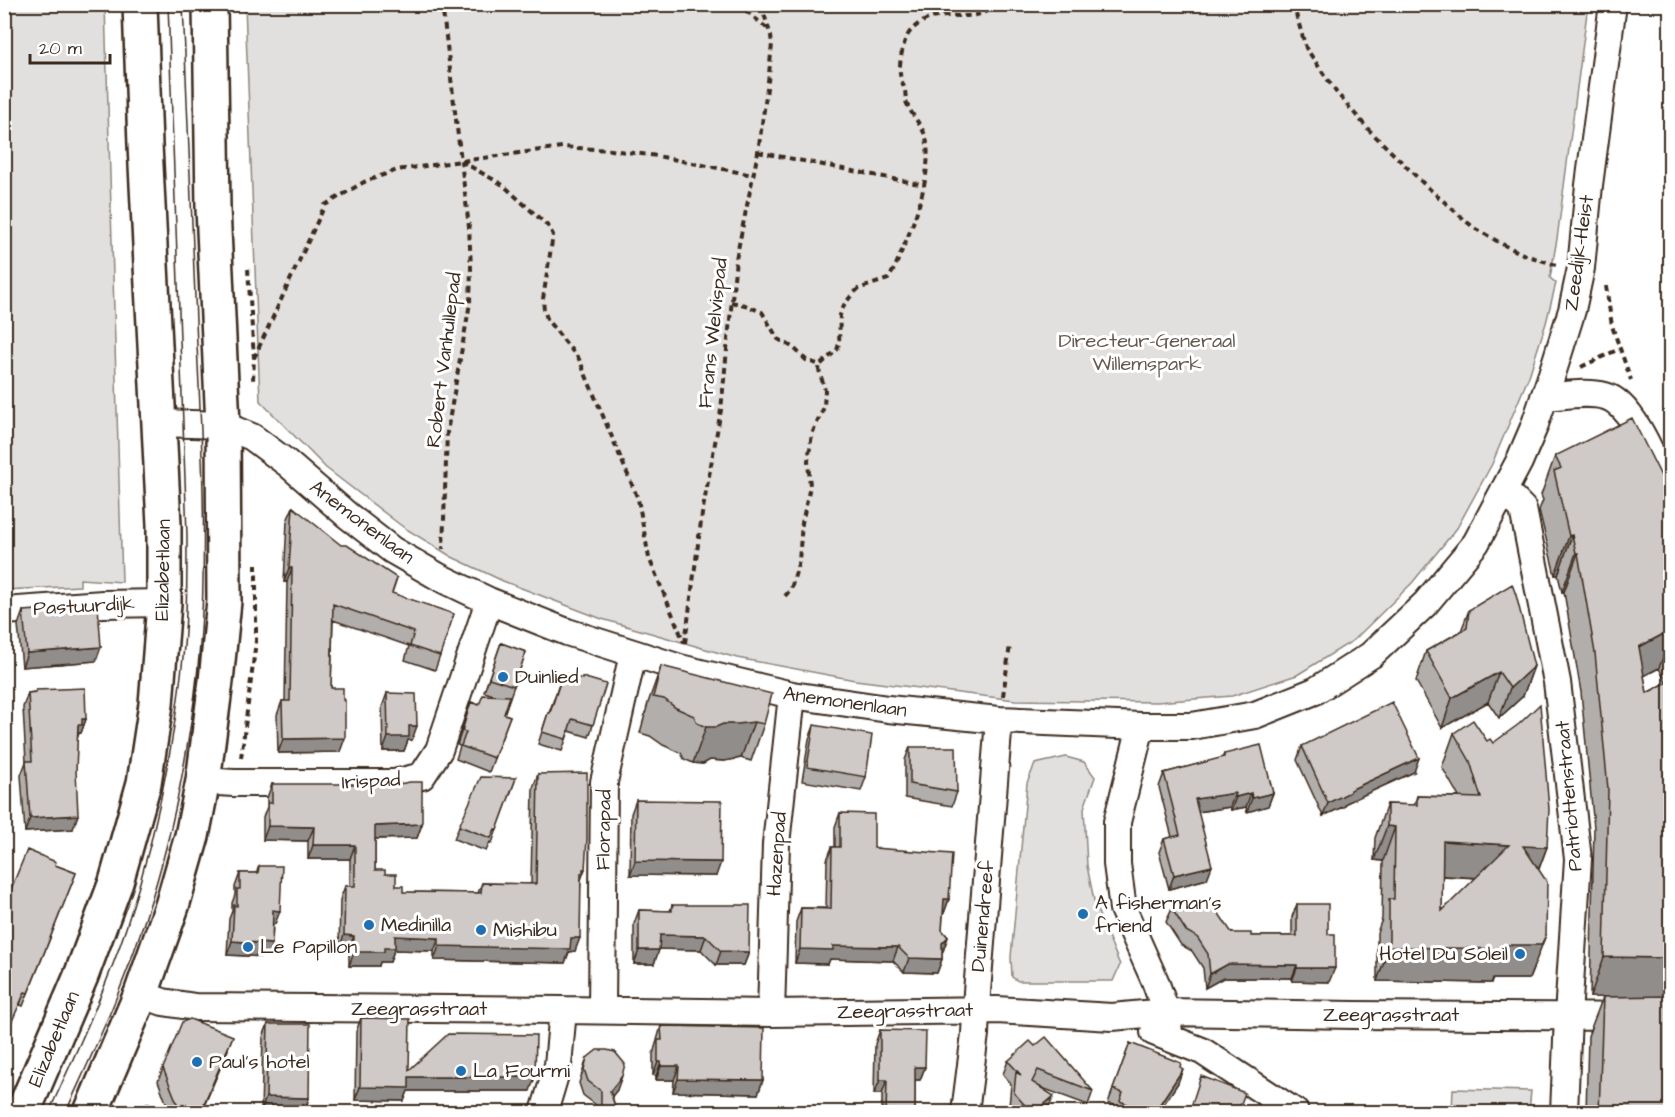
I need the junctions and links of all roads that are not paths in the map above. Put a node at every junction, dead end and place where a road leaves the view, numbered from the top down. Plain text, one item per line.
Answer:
1 (140, 4) edge
2 (210, 4) edge
3 (1613, 4) edge
4 (1548, 386) junction
5 (159, 423) junction
6 (224, 425) junction
7 (1504, 490) junction
8 (1671, 496) edge
9 (489, 600) junction
10 (164, 603) junction
11 (4, 611) edge
12 (633, 654) junction
13 (792, 695) junction
14 (999, 720) junction
15 (1140, 726) junction
16 (203, 781) junction
17 (141, 994) junction
18 (563, 1010) junction
19 (602, 1010) junction
20 (976, 1010) junction
21 (1166, 1012) junction
22 (771, 1013) junction
23 (1112, 1017) junction
24 (1568, 1017) junction
25 (1671, 1017) edge
26 (1170, 1038) junction
27 (1279, 1108) edge
28 (23, 1113) edge
29 (91, 1113) edge
30 (544, 1113) edge
31 (965, 1113) edge
32 (1564, 1113) edge

1 - 5 main road, Elizabetlaan
2 - 6 main road
3 - 4 street, Zeedijk-Heist
4 - 7 street, Zeedijk-Heist
4 - 8 street
5 - 6 street, Anemonenlaan
5 - 10 main road, Elizabetlaan
6 - 9 street, Anemonenlaan
6 - 16 main road
7 - 15 street, Anemonenlaan
7 - 24 street, Patriottenstraat
9 - 12 street, Anemonenlaan
9 - 16 street, Irispad
10 - 11 street, Pastuurdijk
10 - 28 main road, Elizabetlaan
12 - 13 street, Anemonenlaan
12 - 19 street, Florapad
13 - 14 street, Anemonenlaan
13 - 22 street, Hazenpad
14 - 15 street, Anemonenlaan
14 - 20 street, Duinendreef
15 - 21 street
16 - 17 main road
17 - 18 street, Zeegrasstraat
17 - 29 main road
18 - 19 street, Zeegrasstraat
18 - 30 street
19 - 22 street, Zeegrasstraat
20 - 22 street, Zeegrasstraat
20 - 23 street, Zeegrasstraat
20 - 31 street, Duinendreef
21 - 23 street, Zeegrasstraat
21 - 24 street, Zeegrasstraat
21 - 26 street
23 - 26 street
24 - 25 street, Zeegrasstraat
24 - 32 street, Patriottenstraat
26 - 27 street

